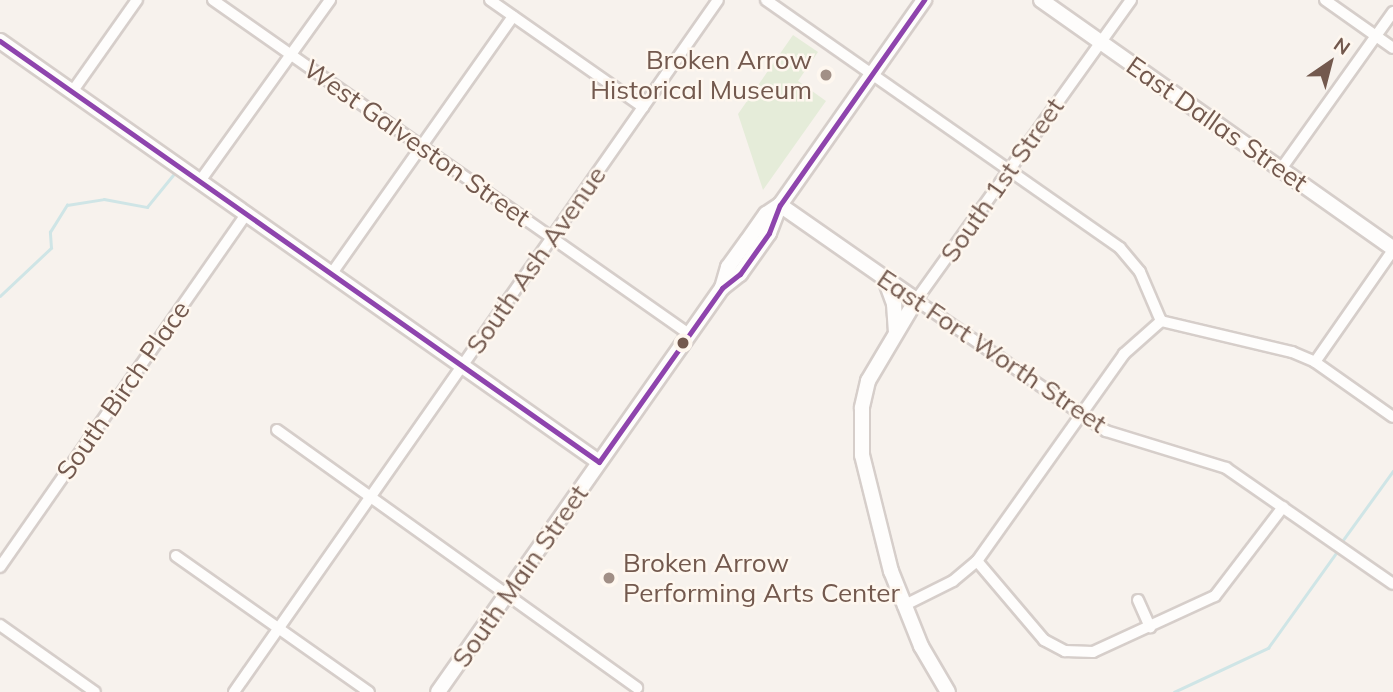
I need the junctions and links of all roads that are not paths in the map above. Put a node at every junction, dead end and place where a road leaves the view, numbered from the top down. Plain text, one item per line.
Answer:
1 (137, 0) edge
2 (213, 0) edge
3 (330, 0) edge
4 (490, 0) edge
5 (718, 0) edge
6 (765, 0) edge
7 (924, 0) edge
8 (1041, 0) edge
9 (1131, 0) edge
10 (1325, 0) edge
11 (1393, 12) edge
12 (513, 16) junction
13 (1376, 36) junction
14 (0, 41) edge
15 (1101, 43) junction
16 (1393, 48) edge
17 (292, 55) junction
18 (872, 75) junction
19 (72, 92) junction
20 (643, 107) junction
21 (422, 146) junction
22 (1282, 169) junction
23 (1009, 170) junction
24 (200, 181) junction
25 (780, 205) junction
26 (247, 213) junction
27 (552, 238) junction
28 (1393, 249) edge
29 (332, 273) junction
30 (884, 277) junction
31 (916, 300) junction
32 (1161, 321) junction
33 (895, 332) junction
34 (689, 334) junction
35 (1315, 362) junction
36 (464, 365) junction
37 (1080, 414) junction
38 (1393, 417) edge
39 (277, 430) dead end
40 (599, 462) junction
41 (369, 497) junction
42 (1283, 507) junction
43 (176, 556) dead end
44 (977, 561) junction
45 (0, 567) edge
46 (1393, 584) edge
47 (508, 594) junction
48 (1138, 600) dead end
49 (903, 606) junction
50 (0, 625) edge
51 (1150, 627) junction
52 (279, 629) junction
53 (637, 688) dead end
54 (94, 692) edge
55 (234, 692) edge
56 (369, 692) edge
57 (438, 692) edge
58 (948, 692) edge

1 - 19 street
2 - 17 street, West Galveston Street
3 - 17 street
4 - 12 street
5 - 20 street, South Ash Avenue
6 - 18 street
7 - 18 street, South Main Street
8 - 15 street, East Dallas Street
9 - 15 street, South 1st Street
10 - 13 street
11 - 13 street
12 - 20 street
12 - 21 street
13 - 16 street
13 - 22 street
14 - 19 street
15 - 22 street, East Dallas Street
15 - 23 street, South 1st Street
17 - 21 street, West Galveston Street
17 - 24 street
18 - 23 street
18 - 25 street, South Main Street
19 - 24 street
20 - 27 street, South Ash Avenue
21 - 27 street, West Galveston Street
21 - 29 street
22 - 28 street, East Dallas Street
23 - 31 street, South 1st Street
23 - 32 street
24 - 26 street
25 - 30 street, East Fort Worth Street
25 - 34 street, South Main Street
26 - 29 street
26 - 45 street, South Birch Place
27 - 34 street, West Galveston Street
27 - 36 street, South Ash Avenue
28 - 35 street
29 - 36 street
30 - 31 street, East Fort Worth Street
30 - 33 street
31 - 33 street, South 1st Street
31 - 37 street, East Fort Worth Street
32 - 35 street
32 - 37 street
33 - 49 street, South 1st Street
34 - 40 street, South Main Street
35 - 38 street
36 - 40 street
36 - 41 street, South Ash Avenue
37 - 42 street, East Fort Worth Street
37 - 44 street
39 - 41 street
40 - 47 street, South Main Street
41 - 47 street
41 - 52 street, South Ash Avenue
42 - 46 street, East Fort Worth Street
42 - 51 street
43 - 52 street
44 - 49 street
44 - 51 street
47 - 53 street
47 - 57 street, South Main Street
48 - 51 street
49 - 58 street, South 1st Street
50 - 54 street
52 - 55 street, South Ash Avenue
52 - 56 street

